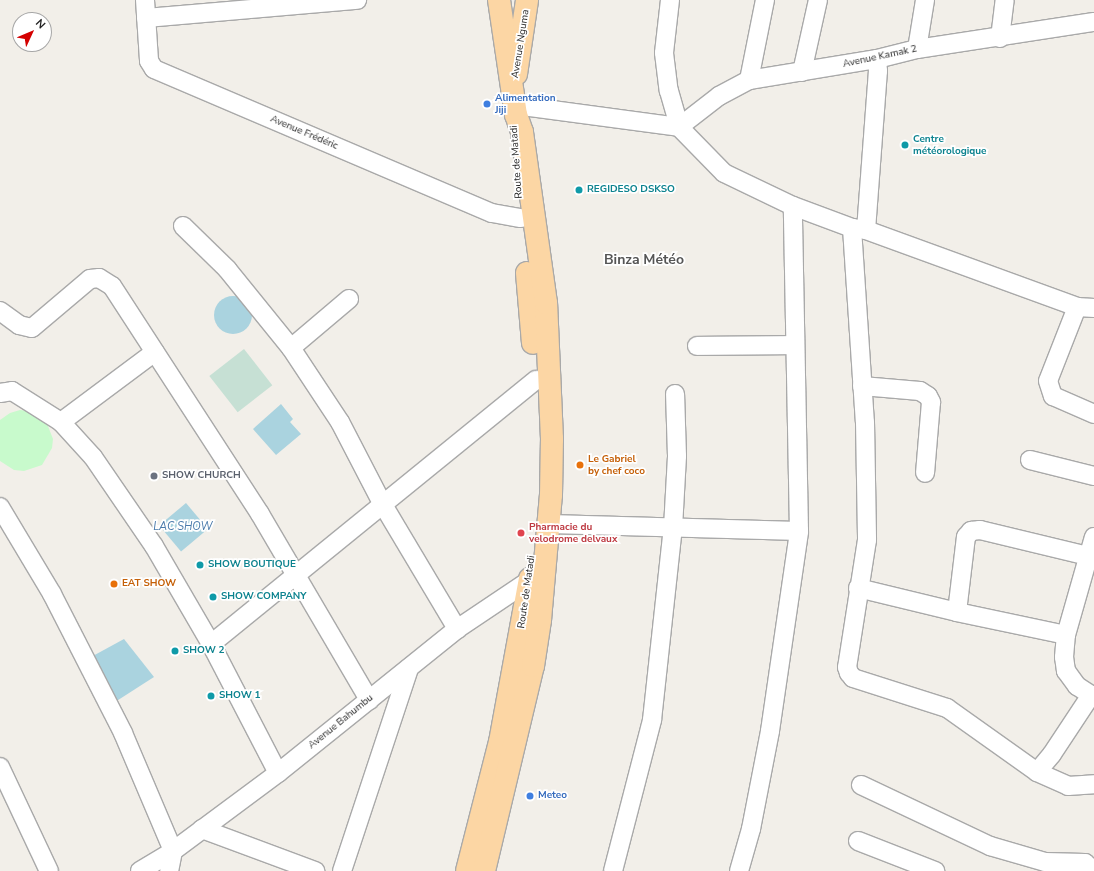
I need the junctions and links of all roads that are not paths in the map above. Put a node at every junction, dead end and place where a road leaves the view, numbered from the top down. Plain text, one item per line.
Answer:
1 (145, 0) edge
2 (357, 0) edge
3 (499, 0) edge
4 (527, 0) edge
5 (670, 0) edge
6 (765, 0) edge
7 (818, 0) edge
8 (925, 0) edge
9 (1005, 0) edge
10 (146, 18) junction
11 (1094, 22) edge
12 (1000, 38) junction
13 (918, 49) junction
14 (877, 58) junction
15 (802, 72) junction
16 (749, 80) junction
17 (515, 103) junction
18 (678, 127) junction
19 (793, 206) junction
20 (521, 218) junction
21 (183, 226) dead end
22 (859, 229) junction
23 (349, 299) dead end
24 (1085, 308) edge
25 (0, 311) edge
26 (794, 345) junction
27 (697, 346) dead end
28 (291, 348) junction
29 (541, 350) junction
30 (155, 352) junction
31 (536, 380) junction
32 (862, 386) junction
33 (0, 393) edge
34 (675, 394) dead end
35 (1094, 414) edge
36 (61, 422) junction
37 (1030, 460) dead end
38 (925, 473) dead end
39 (1094, 476) edge
40 (382, 503) junction
41 (0, 508) edge
42 (550, 524) junction
43 (673, 528) junction
44 (799, 531) junction
45 (1094, 536) edge
46 (1088, 556) junction
47 (298, 576) junction
48 (537, 578) junction
49 (858, 588) junction
50 (957, 612) junction
51 (457, 629) junction
52 (1066, 635) junction
53 (211, 644) junction
54 (409, 668) junction
55 (1092, 690) edge
56 (369, 700) junction
57 (0, 767) edge
58 (278, 772) junction
59 (1037, 772) junction
60 (500, 777) junction
61 (1094, 784) edge
62 (861, 785) dead end
63 (202, 829) junction
64 (858, 841) dead end
65 (173, 851) junction
66 (49, 871) edge
67 (140, 871) edge
68 (169, 871) edge
69 (315, 871) edge
70 (342, 871) edge
71 (467, 871) edge
72 (484, 871) edge
73 (613, 871) edge
74 (740, 871) edge
75 (935, 871) edge
76 (1094, 871) edge

1 - 10 street, Avenue Frédéric
2 - 10 street
3 - 17 main road, Route de Matadi
4 - 17 main road, Avenue Nguma
5 - 18 street
6 - 16 street
7 - 15 street
8 - 13 street
9 - 12 street
10 - 20 street, Avenue Frédéric
11 - 12 street, Avenue Kamak 2
12 - 13 street, Avenue Kamak 2
13 - 14 street, Avenue Kamak 2
14 - 15 street, Avenue Kamak 2
14 - 22 street
15 - 16 street, Avenue Kamak 2
16 - 18 street, Avenue Kamak 2
17 - 18 street
17 - 20 main road, Route de Matadi
17 - 29 main road, Route de Matadi
18 - 19 street
19 - 22 street
19 - 26 street
20 - 29 main road, Route de Matadi
21 - 28 street
22 - 24 street
22 - 32 street
23 - 28 street
24 - 35 street
25 - 30 street
26 - 27 street
26 - 44 street
28 - 40 street
29 - 31 main road, Route de Matadi
29 - 42 main road, Route de Matadi
30 - 36 street
30 - 47 street
31 - 40 street
31 - 48 main road, Route de Matadi
32 - 38 street
32 - 49 street
33 - 36 street
34 - 43 street
36 - 53 street
37 - 39 street
40 - 47 street
40 - 51 street
41 - 65 street
42 - 43 street
42 - 48 main road, Route de Matadi
43 - 44 street
43 - 73 street
44 - 74 street
45 - 46 street
46 - 50 street
46 - 52 street
47 - 53 street
47 - 56 street
48 - 51 street, Avenue Bahumbu
48 - 60 main road, Route de Matadi
49 - 50 street
49 - 59 street
50 - 52 street
51 - 54 street, Avenue Bahumbu
52 - 55 street
53 - 58 street
54 - 56 street, Avenue Bahumbu
54 - 70 street
55 - 59 street
56 - 58 street, Avenue Bahumbu
57 - 66 street
58 - 63 street, Avenue Bahumbu
59 - 61 street
60 - 71 main road, Route de Matadi
60 - 72 main road, Route de Matadi
62 - 76 street
63 - 65 street, Avenue Bahumbu
63 - 69 street
64 - 75 street
65 - 67 street, Avenue Bahumbu
65 - 68 street

